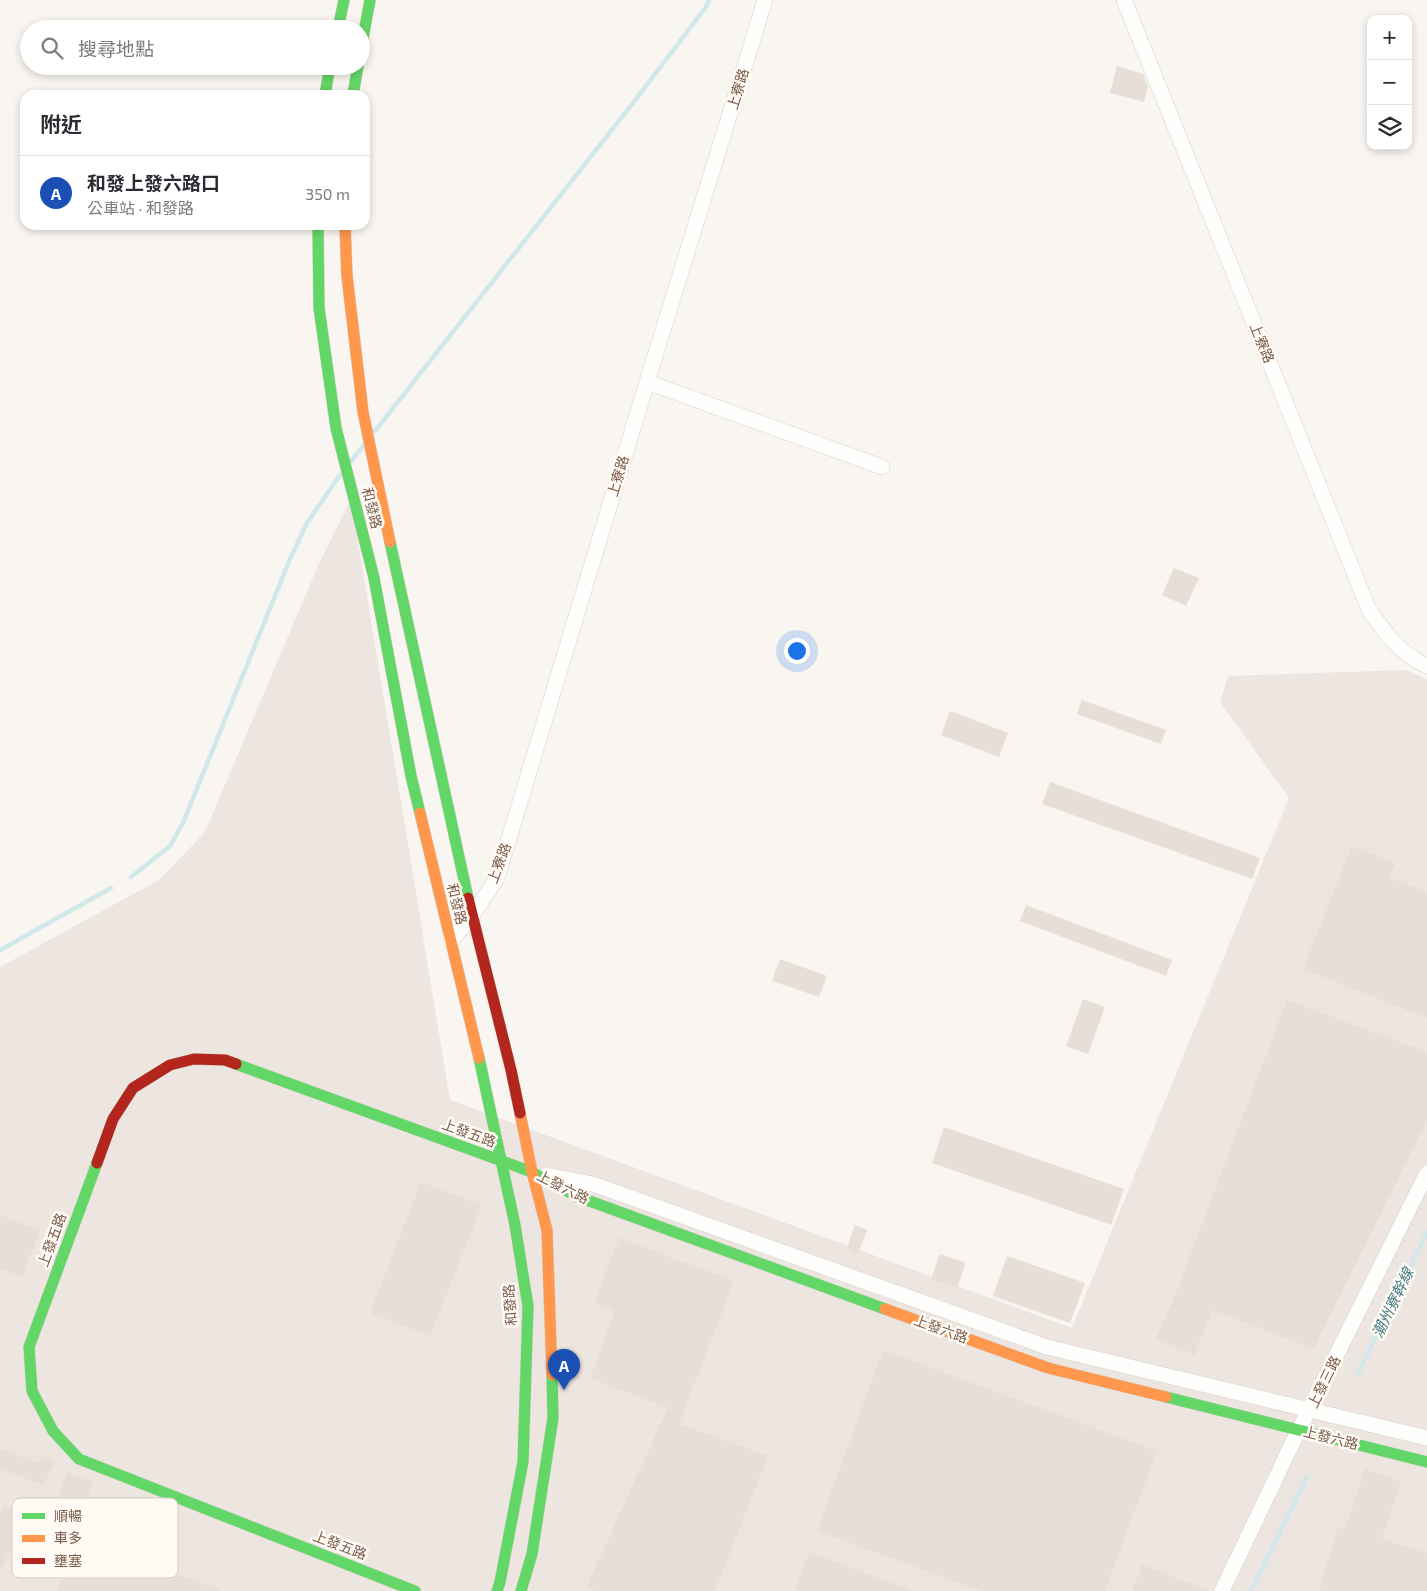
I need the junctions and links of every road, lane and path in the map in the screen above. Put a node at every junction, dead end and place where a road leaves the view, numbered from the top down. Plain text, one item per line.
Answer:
1 (344, 0) edge
2 (370, 0) edge
3 (765, 0) edge
4 (1124, 0) edge
5 (340, 20) edge
6 (366, 20) edge
7 (328, 75) edge
8 (356, 75) edge
9 (326, 90) edge
10 (354, 90) edge
11 (318, 230) edge
12 (345, 230) edge
13 (646, 382) junction
14 (882, 467) dead end
15 (1427, 666) edge
16 (472, 916) junction
17 (451, 941) junction
18 (501, 1161) junction
19 (532, 1172) junction
20 (1427, 1174) edge
21 (1310, 1409) junction
22 (1300, 1430) junction
23 (1427, 1438) edge
24 (1427, 1462) edge
25 (415, 1591) edge
26 (496, 1591) edge
27 (521, 1591) edge
28 (1222, 1591) edge

1 - 5 street
2 - 6 street
3 - 13 street, 上寮路
4 - 15 street, 上寮路
7 - 9 street
8 - 10 street
11 - 17 street, 和發路
12 - 16 street, 和發路
13 - 14 street
13 - 16 street, 上寮路
16 - 17 street, 上寮路
16 - 19 street, 和發路
17 - 18 street, 和發路
18 - 19 street, 上發五路
18 - 25 street, 上發五路
18 - 26 street, 和發路
19 - 21 street, 上發六路
19 - 22 street, 上發六路
19 - 27 street, 和發路
20 - 21 street, 上發三路
21 - 22 street, 上發三路
21 - 23 street, 上發六路
22 - 24 street, 上發六路
22 - 28 street, 上發三路

